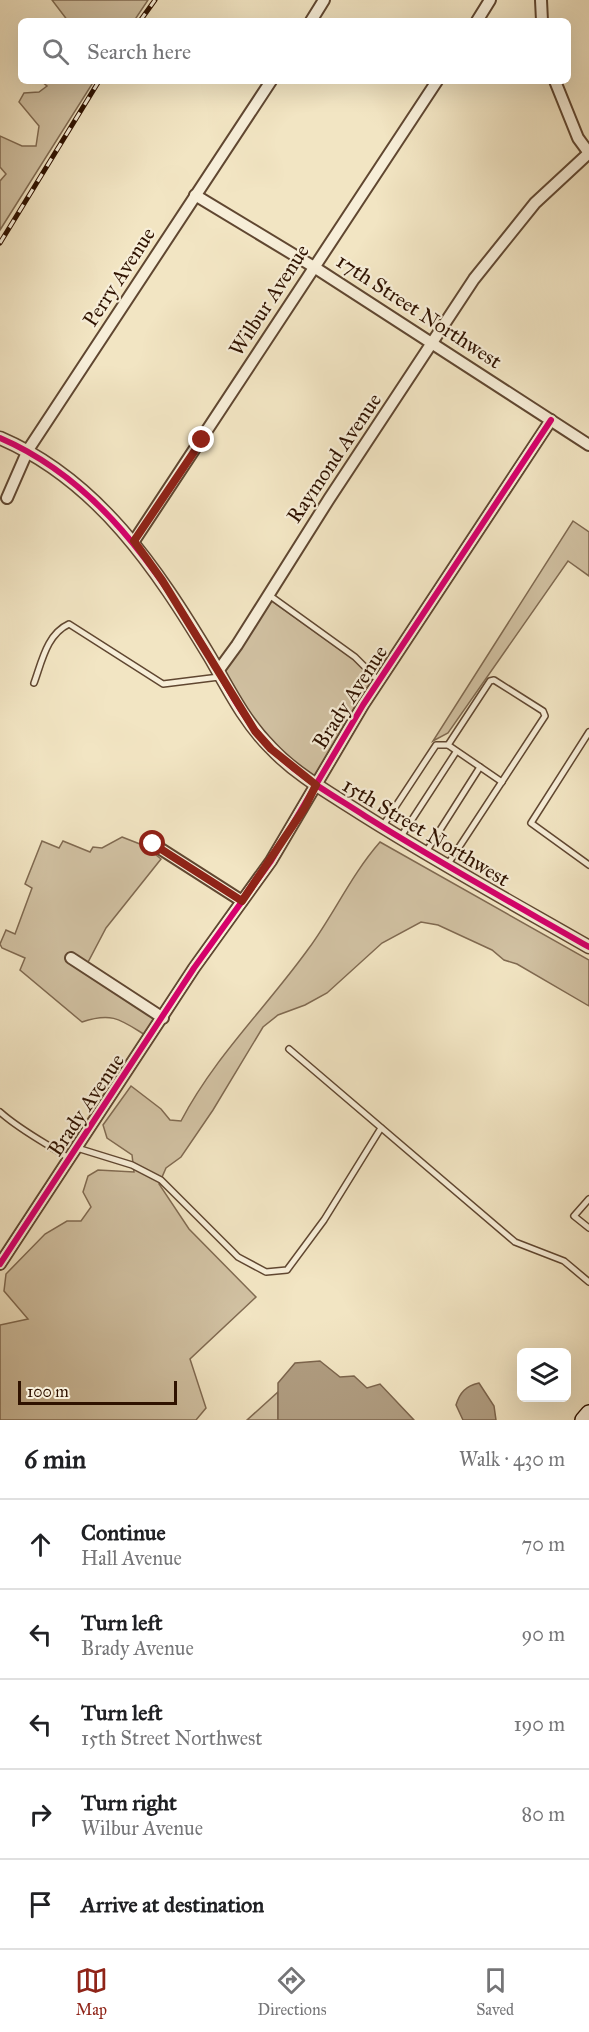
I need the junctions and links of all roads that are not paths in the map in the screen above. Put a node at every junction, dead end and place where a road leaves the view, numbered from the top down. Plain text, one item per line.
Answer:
1 (324, 0) edge
2 (490, 0) edge
3 (541, 0) edge
4 (313, 18) edge
5 (479, 18) edge
6 (543, 18) edge
7 (269, 84) edge
8 (435, 84) edge
9 (556, 84) edge
10 (589, 153) edge
11 (195, 195) junction
12 (314, 267) junction
13 (433, 344) junction
14 (551, 420) junction
15 (0, 438) edge
16 (589, 445) edge
17 (28, 450) junction
18 (7, 498) dead end
19 (134, 541) junction
20 (268, 595) junction
21 (219, 674) junction
22 (34, 682) dead end
23 (381, 682) junction
24 (589, 732) edge
25 (448, 745) junction
26 (456, 752) junction
27 (480, 767) junction
28 (502, 782) junction
29 (316, 785) junction
30 (382, 827) junction
31 (400, 838) junction
32 (153, 844) dead end
33 (425, 853) junction
34 (589, 865) edge
35 (447, 866) junction
36 (242, 901) junction
37 (589, 946) edge
38 (70, 958) dead end
39 (163, 1018) junction
40 (289, 1049) dead end
41 (0, 1112) edge
42 (381, 1128) junction
43 (77, 1148) junction
44 (70, 1159) junction
45 (589, 1199) edge
46 (589, 1228) edge
47 (0, 1264) edge
48 (589, 1282) edge
49 (589, 1413) edge
50 (583, 1420) edge

1 - 4 street
2 - 5 street
3 - 6 street
7 - 11 street, Perry Avenue
8 - 12 street, Wilbur Avenue
9 - 10 street
10 - 13 street, Raymond Avenue
11 - 12 street, 17th Street Northwest
11 - 17 street, Perry Avenue
12 - 13 street, 17th Street Northwest
12 - 19 street, Wilbur Avenue
13 - 14 street, 17th Street Northwest
13 - 20 street, Raymond Avenue
14 - 16 street, 17th Street Northwest
14 - 23 street, Brady Avenue
15 - 17 street, 15th Street Northwest
17 - 18 street, Perry Avenue
17 - 19 street, 15th Street Northwest
19 - 21 street, 15th Street Northwest
20 - 21 street, Raymond Avenue
20 - 23 lane
21 - 22 lane
21 - 29 street, 15th Street Northwest
23 - 29 street, Brady Avenue
24 - 34 lane
25 - 26 lane
25 - 28 lane
25 - 30 lane
26 - 27 lane
26 - 31 lane
27 - 28 lane
27 - 33 lane
28 - 35 lane
29 - 30 street, 15th Street Northwest
29 - 36 street, Brady Avenue
30 - 31 street, 15th Street Northwest
31 - 33 street, 15th Street Northwest
32 - 36 street
33 - 35 street, 15th Street Northwest
35 - 37 street, 15th Street Northwest
36 - 39 street, Brady Avenue
38 - 39 street
39 - 43 street, Brady Avenue
40 - 42 lane
41 - 44 lane
42 - 43 lane
42 - 48 lane
43 - 44 street, Brady Avenue
44 - 47 street, Brady Avenue
45 - 46 lane
49 - 50 main road

